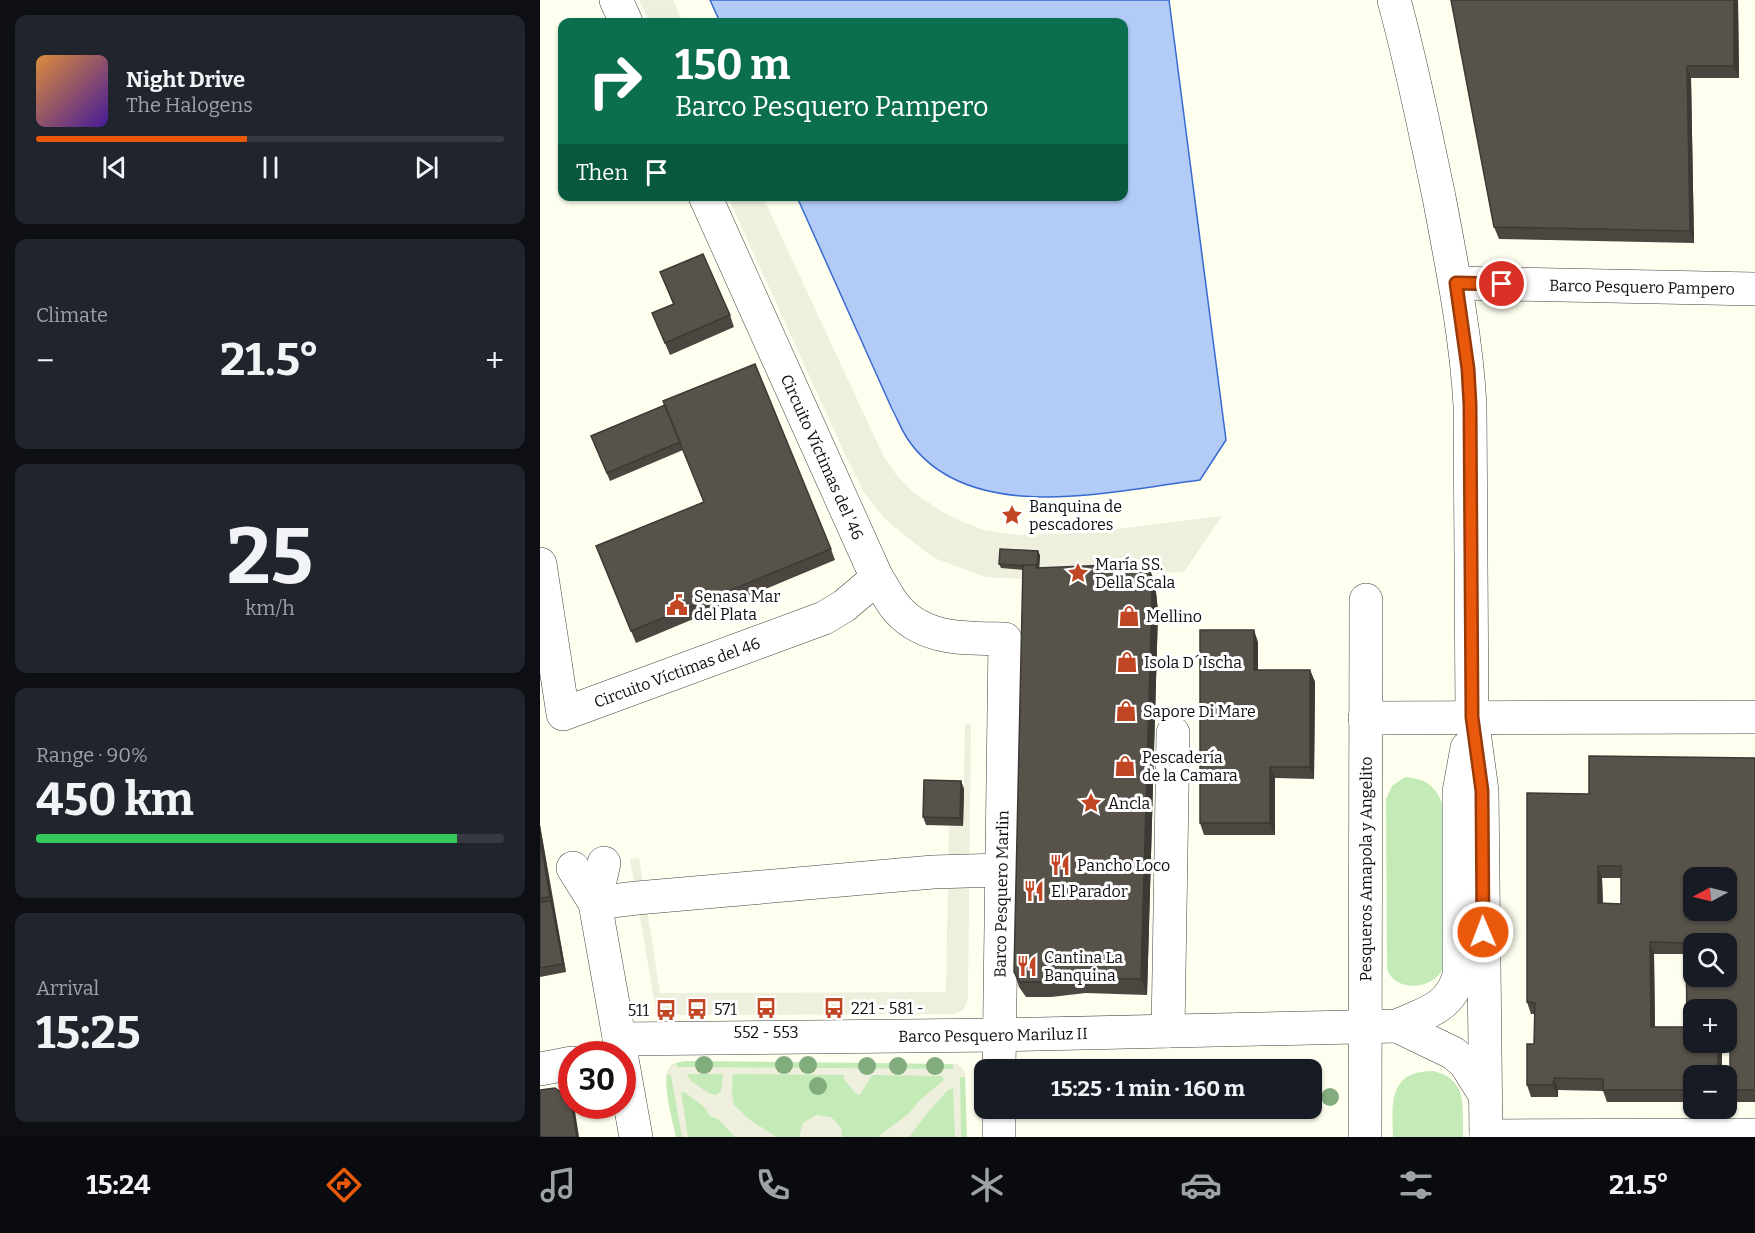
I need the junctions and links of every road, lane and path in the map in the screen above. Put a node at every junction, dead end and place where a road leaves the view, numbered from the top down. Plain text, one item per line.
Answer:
1 (616, 0) edge
2 (1394, 0) edge
3 (624, 18) edge
4 (707, 201) edge
5 (1456, 283) junction
6 (1755, 289) edge
7 (540, 564) edge
8 (877, 578) junction
9 (1366, 600) dead end
10 (1005, 639) joint
11 (1472, 717) junction
12 (1755, 717) edge
13 (1365, 718) junction
14 (1173, 733) dead end
15 (588, 865) dead end
16 (1001, 870) junction
17 (595, 903) junction
18 (1381, 1026) junction
19 (1168, 1031) junction
20 (999, 1035) junction
21 (618, 1041) edge
22 (636, 1051) edge
23 (999, 1059) edge
24 (558, 1066) edge
25 (540, 1069) edge
26 (1485, 1095) junction
27 (633, 1119) edge
28 (999, 1119) edge
29 (1755, 1135) edge
30 (636, 1137) edge
31 (999, 1137) edge
32 (1365, 1137) edge
33 (1486, 1137) edge

1 - 3 street
2 - 5 street
4 - 8 street, Circuito Víctimas del '46
5 - 6 street, Barco Pesquero Pampero
5 - 11 street
7 - 8 street, Circuito Víctimas del 46
8 - 10 street, Circuito Víctimas del '46
9 - 13 street, Pesqueros Amapola y Angelito
10 - 16 street, Barco Pesquero Marlin
11 - 12 street
11 - 13 street
11 - 18 street
11 - 26 street
13 - 18 street, Pesqueros Amapola y Angelito
14 - 19 street
15 - 17 street
16 - 17 street
16 - 20 street, Barco Pesquero Marlin
17 - 21 street
18 - 19 street, Barco Pesquero Mariluz II
18 - 26 street
18 - 32 street, Pesqueros Amapola y Angelito
19 - 20 street, Barco Pesquero Mariluz II
20 - 22 street, Barco Pesquero Mariluz II
20 - 23 street, Barco Pesquero Marlin
24 - 25 street
26 - 33 street
27 - 30 street
28 - 31 street
29 - 33 street

